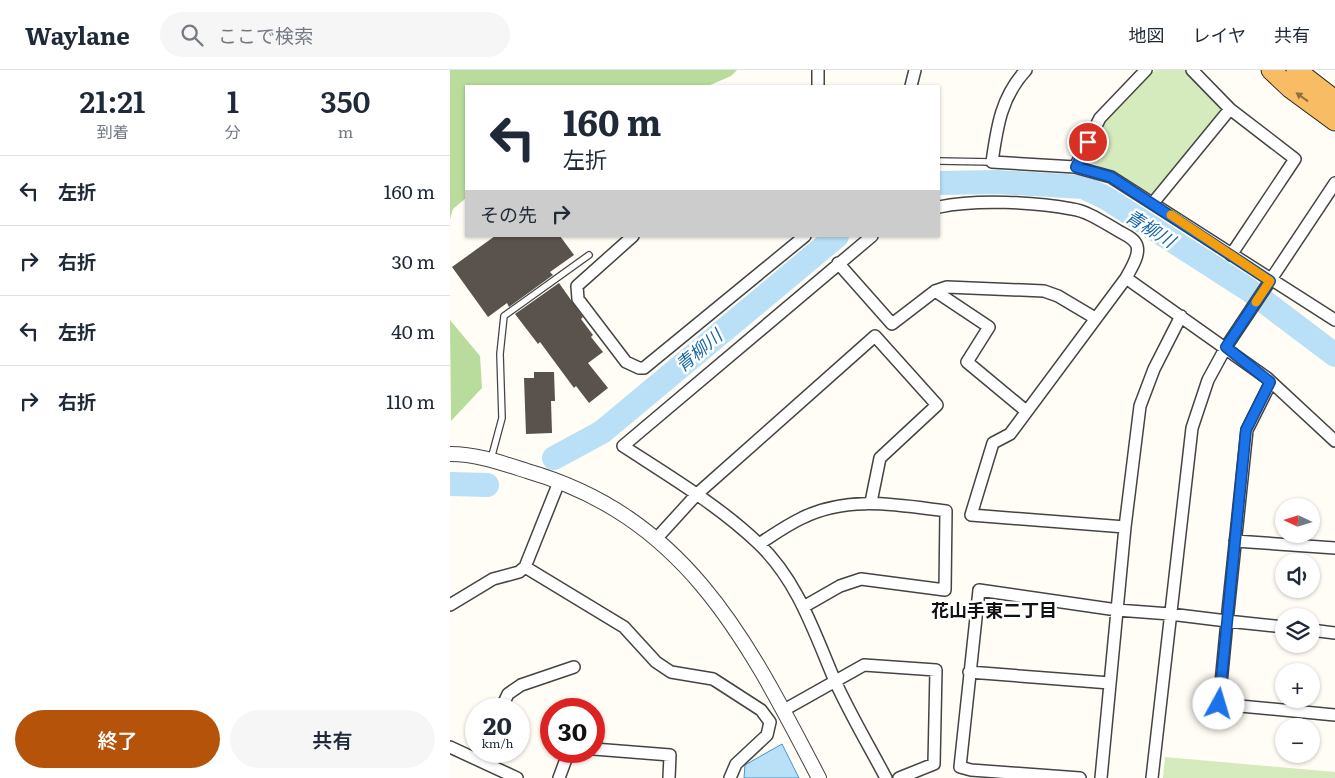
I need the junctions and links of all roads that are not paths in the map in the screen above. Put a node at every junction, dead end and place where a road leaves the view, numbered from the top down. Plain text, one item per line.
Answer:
1 (818, 70) edge
2 (915, 70) edge
3 (1026, 70) edge
4 (1146, 70) edge
5 (1192, 70) edge
6 (1271, 70) edge
7 (1296, 70) edge
8 (818, 85) edge
9 (911, 85) edge
10 (1335, 100) edge
11 (1230, 109) junction
12 (1335, 121) edge
13 (940, 161) edge
14 (992, 162) junction
15 (1076, 167) junction
16 (1334, 185) edge
17 (1153, 203) junction
18 (940, 206) edge
19 (632, 237) edge
20 (804, 237) edge
21 (871, 237) edge
22 (590, 254) dead end
23 (1231, 254) junction
24 (838, 263) junction
25 (1126, 278) junction
26 (1270, 281) junction
27 (935, 291) junction
28 (1181, 316) junction
29 (1095, 318) junction
30 (1335, 320) edge
31 (1226, 347) junction
32 (1270, 382) junction
33 (1026, 411) junction
34 (1335, 441) edge
35 (450, 454) edge
36 (491, 459) junction
37 (559, 482) junction
38 (697, 494) junction
39 (871, 502) junction
40 (1125, 527) junction
41 (656, 539) junction
42 (1235, 541) junction
43 (759, 544) junction
44 (1335, 548) edge
45 (525, 568) junction
46 (450, 604) edge
47 (805, 606) junction
48 (1117, 610) junction
49 (1170, 614) junction
50 (1227, 621) junction
51 (1275, 626) edge
52 (1320, 631) edge
53 (1335, 633) edge
54 (574, 667) dead end
55 (969, 672) junction
56 (836, 682) junction
57 (1110, 683) junction
58 (506, 698) edge
59 (784, 710) junction
60 (1335, 715) edge
61 (450, 748) edge
62 (605, 750) edge
63 (465, 752) edge
64 (492, 763) edge
65 (564, 763) edge
66 (517, 778) edge
67 (558, 778) edge
68 (669, 778) edge
69 (730, 778) edge
70 (819, 778) edge
71 (886, 778) edge
72 (900, 778) edge
73 (1080, 778) edge
74 (1101, 778) edge
75 (1152, 778) edge

1 - 8 street
2 - 9 street
3 - 14 street
4 - 15 street
5 - 11 street
12 -> 6 highway
7 - 10 highway
11 - 17 street
11 - 23 street
13 - 14 lane
14 - 15 street
15 - 17 street
16 - 26 street
17 - 23 street
18 - 25 street
19 - 20 street
21 - 24 street
22 - 36 lane
23 - 26 street
24 - 27 street
24 - 38 street
25 - 28 street
25 - 29 street
26 - 30 street
26 - 31 street
27 - 29 street
27 - 33 street
28 - 31 street
28 - 40 street
29 - 33 street
31 - 32 street
31 - 49 street
32 - 34 street
32 - 42 street
33 - 40 street
35 - 36 street
36 - 37 street
37 - 41 street
37 - 45 street
38 - 39 street
38 - 41 street
38 - 43 street
39 - 43 street
39 - 47 street
40 - 48 street
41 - 59 street
42 - 44 street
42 - 50 street
43 - 47 street
45 - 46 street
45 - 69 street
47 - 56 street
48 - 49 street
48 - 55 street
48 - 57 street
49 - 50 street
49 - 75 street
50 - 51 street
50 - 60 street
52 - 53 street
54 - 58 street
55 - 57 street
55 - 73 street
56 - 59 street
56 - 71 street
56 - 72 street
57 - 74 street
59 - 70 street
61 - 63 street
62 - 68 street
64 - 66 street
65 - 67 street

